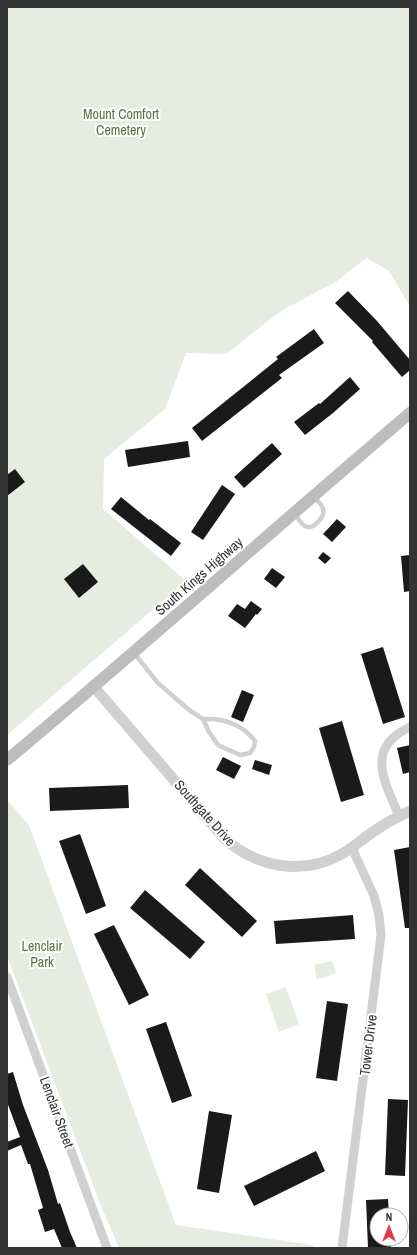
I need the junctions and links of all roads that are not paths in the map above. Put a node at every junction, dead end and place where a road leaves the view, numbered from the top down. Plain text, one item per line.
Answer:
1 (410, 413) edge
2 (313, 496) junction
3 (294, 513) junction
4 (134, 653) junction
5 (94, 687) junction
6 (203, 719) junction
7 (410, 727) edge
8 (7, 760) edge
9 (410, 811) edge
10 (399, 816) junction
11 (352, 848) junction
12 (7, 977) edge
13 (107, 1248) edge
14 (342, 1248) edge

1 - 2 main road, South Kings Highway
2 - 3 main road, South Kings Highway
2 - 3 lane
3 - 4 main road, South Kings Highway
4 - 5 main road, South Kings Highway
4 - 6 lane
5 - 8 main road, South Kings Highway
5 - 11 street, Southgate Drive
6 - 6 lane
7 - 10 street
9 - 10 street, Southgate Drive
10 - 11 street, Southgate Drive
11 - 14 street, Tower Drive
12 - 13 street, Lenclair Street

